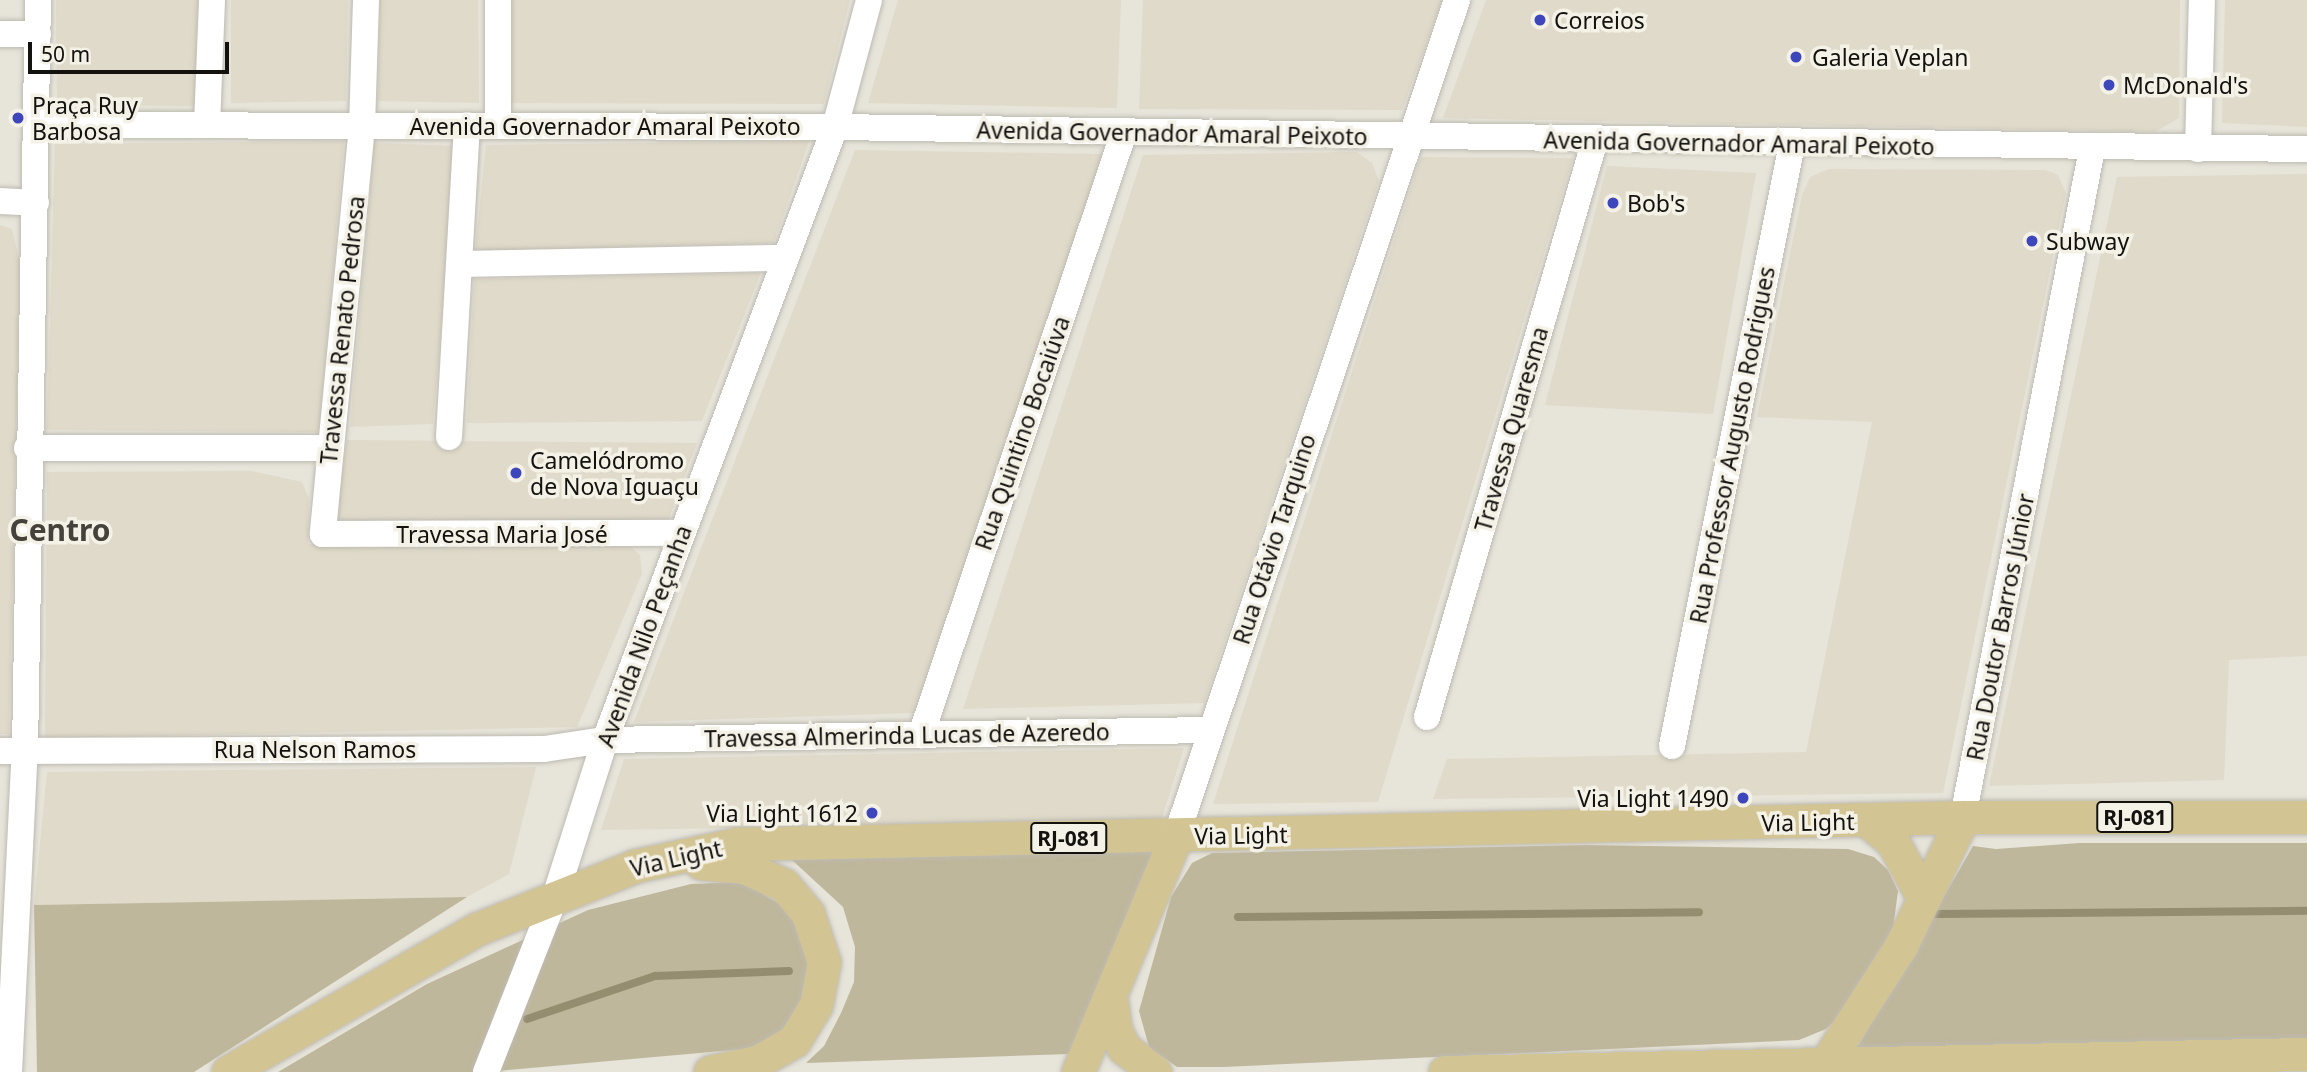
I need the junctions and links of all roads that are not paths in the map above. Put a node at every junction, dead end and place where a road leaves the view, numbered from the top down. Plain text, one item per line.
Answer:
1 (38, 0) edge
2 (212, 0) edge
3 (366, 0) edge
4 (498, 0) edge
5 (869, 0) edge
6 (1457, 0) edge
7 (2202, 0) edge
8 (0, 34) edge
9 (38, 34) junction
10 (37, 125) junction
11 (207, 125) junction
12 (362, 126) junction
13 (467, 126) junction
14 (498, 126) junction
15 (835, 127) junction
16 (1124, 132) junction
17 (1408, 137) junction
18 (1595, 140) junction
19 (1792, 144) junction
20 (2092, 149) junction
21 (2198, 149) junction
22 (2307, 149) edge
23 (0, 201) edge
24 (36, 202) junction
25 (786, 258) junction
26 (460, 264) junction
27 (449, 437) dead end
28 (27, 448) junction
29 (331, 448) junction
30 (681, 533) junction
31 (323, 534) joint
32 (1427, 717) dead end
33 (1210, 730) junction
34 (921, 735) junction
35 (605, 740) junction
36 (1672, 746) dead end
37 (13, 750) edge
38 (1963, 817) junction
39 (2307, 817) edge
40 (1868, 821) junction
41 (1175, 837) junction
42 (635, 866) junction
43 (555, 897) junction
44 (1923, 897) junction
45 (1111, 1000) junction
46 (2307, 1054) edge
47 (1980, 1062) junction
48 (1812, 1067) edge
49 (9, 1072) edge
50 (228, 1072) edge
51 (486, 1072) edge
52 (710, 1072) edge
53 (1077, 1072) edge
54 (1155, 1072) edge
55 (1446, 1072) edge
56 (1949, 1072) edge

1 - 9 street
2 - 11 street
3 - 12 street, Travessa Renato Pedrosa
4 - 14 street
5 - 15 street, Avenida Nilo Peçanha
6 - 17 street, Rua Otávio Tarquino
7 - 21 street
8 - 9 street
9 - 10 street
10 - 11 street, Avenida Governador Amaral Peixoto
10 - 24 street
11 - 12 street, Avenida Governador Amaral Peixoto
12 - 13 street, Avenida Governador Amaral Peixoto
12 - 29 street, Travessa Renato Pedrosa
13 - 14 street, Avenida Governador Amaral Peixoto
13 - 26 street
14 - 15 street, Avenida Governador Amaral Peixoto
15 - 16 street, Avenida Governador Amaral Peixoto
15 - 25 street, Avenida Nilo Peçanha
16 - 17 street, Avenida Governador Amaral Peixoto
16 - 34 street, Rua Quintino Bocaiúva
17 - 18 street, Avenida Governador Amaral Peixoto
17 - 33 street, Rua Otávio Tarquino
18 - 19 street, Avenida Governador Amaral Peixoto
18 - 32 street, Travessa Quaresma
19 - 20 street, Avenida Governador Amaral Peixoto
19 - 36 street, Rua Professor Augusto Rodrigues
20 - 21 street, Avenida Governador Amaral Peixoto
20 - 38 street, Rua Doutor Barros Júnior
21 - 22 street, Avenida Governador Amaral Peixoto
23 - 24 street
24 - 28 street
25 - 26 street
25 - 30 street, Avenida Nilo Peçanha
26 - 27 street
28 - 29 street
28 - 37 street
29 - 31 street, Travessa Renato Pedrosa
30 - 31 street, Travessa Maria José
30 - 35 street, Avenida Nilo Peçanha
33 - 34 street, Travessa Almerinda Lucas de Azeredo
33 - 41 street, Rua Otávio Tarquino
34 - 35 street, Travessa Almerinda Lucas de Azeredo
35 - 37 street, Rua Nelson Ramos
35 - 43 street, Avenida Nilo Peçanha
37 - 49 street
38 - 39 main road, Via Light / RJ-081
38 - 40 main road, Via Light / RJ-081
38 - 44 main road, Rua Doutor Barros Júnior
40 - 41 main road, Via Light / RJ-081
40 - 44 main road
41 - 42 main road, Via Light / RJ-081
41 - 45 main road, Rua Otávio Tarquino
42 - 43 main road, Via Light / RJ-081
42 - 52 main road
43 - 50 main road, Via Light / RJ-081
43 - 51 street, Avenida Nilo Peçanha
44 - 48 main road, Rua Doutor Barros Júnior
45 - 53 main road, Rua Otávio Tarquino
45 - 54 main road
46 - 47 main road
47 - 48 main road
47 - 56 main road
48 - 55 main road

